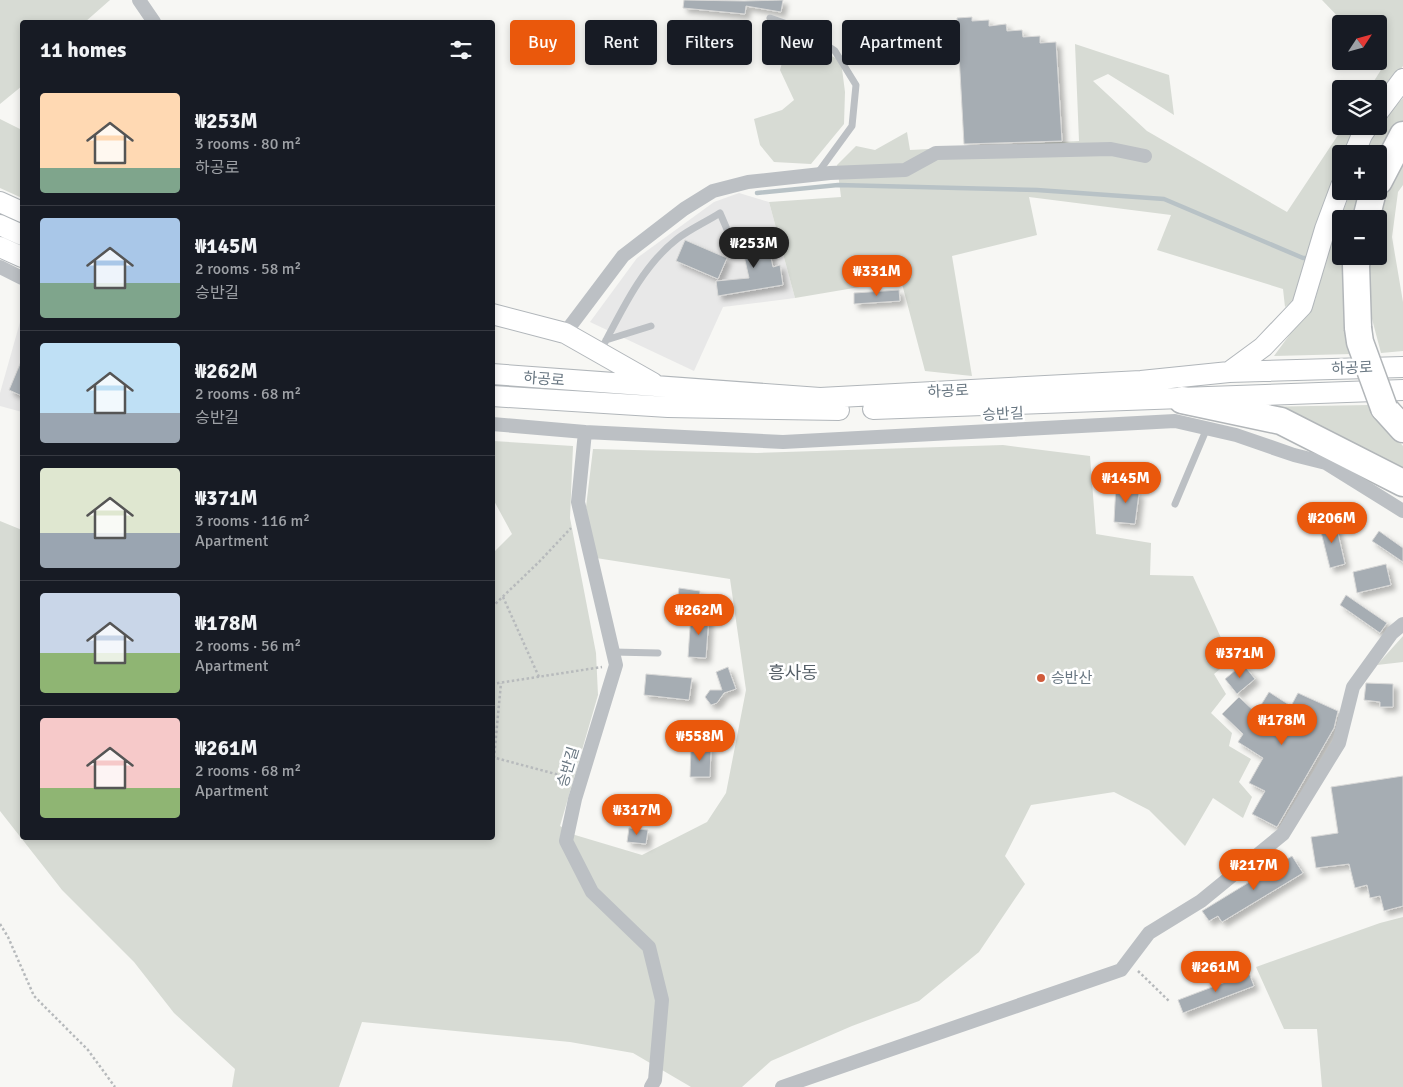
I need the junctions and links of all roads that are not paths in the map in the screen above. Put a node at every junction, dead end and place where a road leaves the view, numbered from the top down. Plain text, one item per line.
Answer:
1 (139, 0) edge
2 (770, 18) dead end
3 (153, 20) edge
4 (1403, 79) edge
5 (1387, 100) edge
6 (1403, 135) edge
7 (1145, 156) dead end
8 (1387, 165) edge
9 (817, 174) junction
10 (1335, 200) edge
11 (0, 202) edge
12 (20, 211) edge
13 (0, 224) edge
14 (20, 234) edge
15 (732, 241) dead end
16 (0, 247) edge
17 (20, 256) edge
18 (1356, 265) edge
19 (0, 267) edge
20 (20, 277) edge
21 (495, 315) edge
22 (651, 326) dead end
23 (565, 333) junction
24 (603, 347) junction
25 (1403, 367) edge
26 (1229, 372) junction
27 (495, 374) edge
28 (657, 386) junction
29 (495, 396) edge
30 (1394, 399) edge
31 (1182, 400) junction
32 (495, 424) edge
33 (1207, 428) junction
34 (1403, 429) edge
35 (585, 432) junction
36 (1403, 484) edge
37 (1175, 504) dead end
38 (1403, 511) edge
39 (1403, 624) edge
40 (658, 653) dead end
41 (615, 659) junction
42 (651, 1087) edge
43 (782, 1087) edge

1 - 3 street
2 - 9 lane
4 - 5 street
6 - 8 highway
7 - 9 street
9 - 23 street
10 - 26 street
11 - 12 street
13 - 14 street
15 - 24 lane
16 - 17 street
18 - 30 highway, bridge
19 - 20 street
21 - 23 street
22 - 24 lane
23 - 24 street
24 - 28 street
25 - 26 street, 하공로
26 - 28 street, 하공로
27 - 28 street, 하공로
29 - 31 street, 하공로
30 - 31 street, 하공로
30 - 34 highway
31 - 36 highway
32 - 35 street, 승반길
33 - 35 street, 승반길
33 - 37 lane
33 - 38 street, 승반길
35 - 41 street
39 - 43 street
40 - 41 lane
41 - 42 street, 승반길

